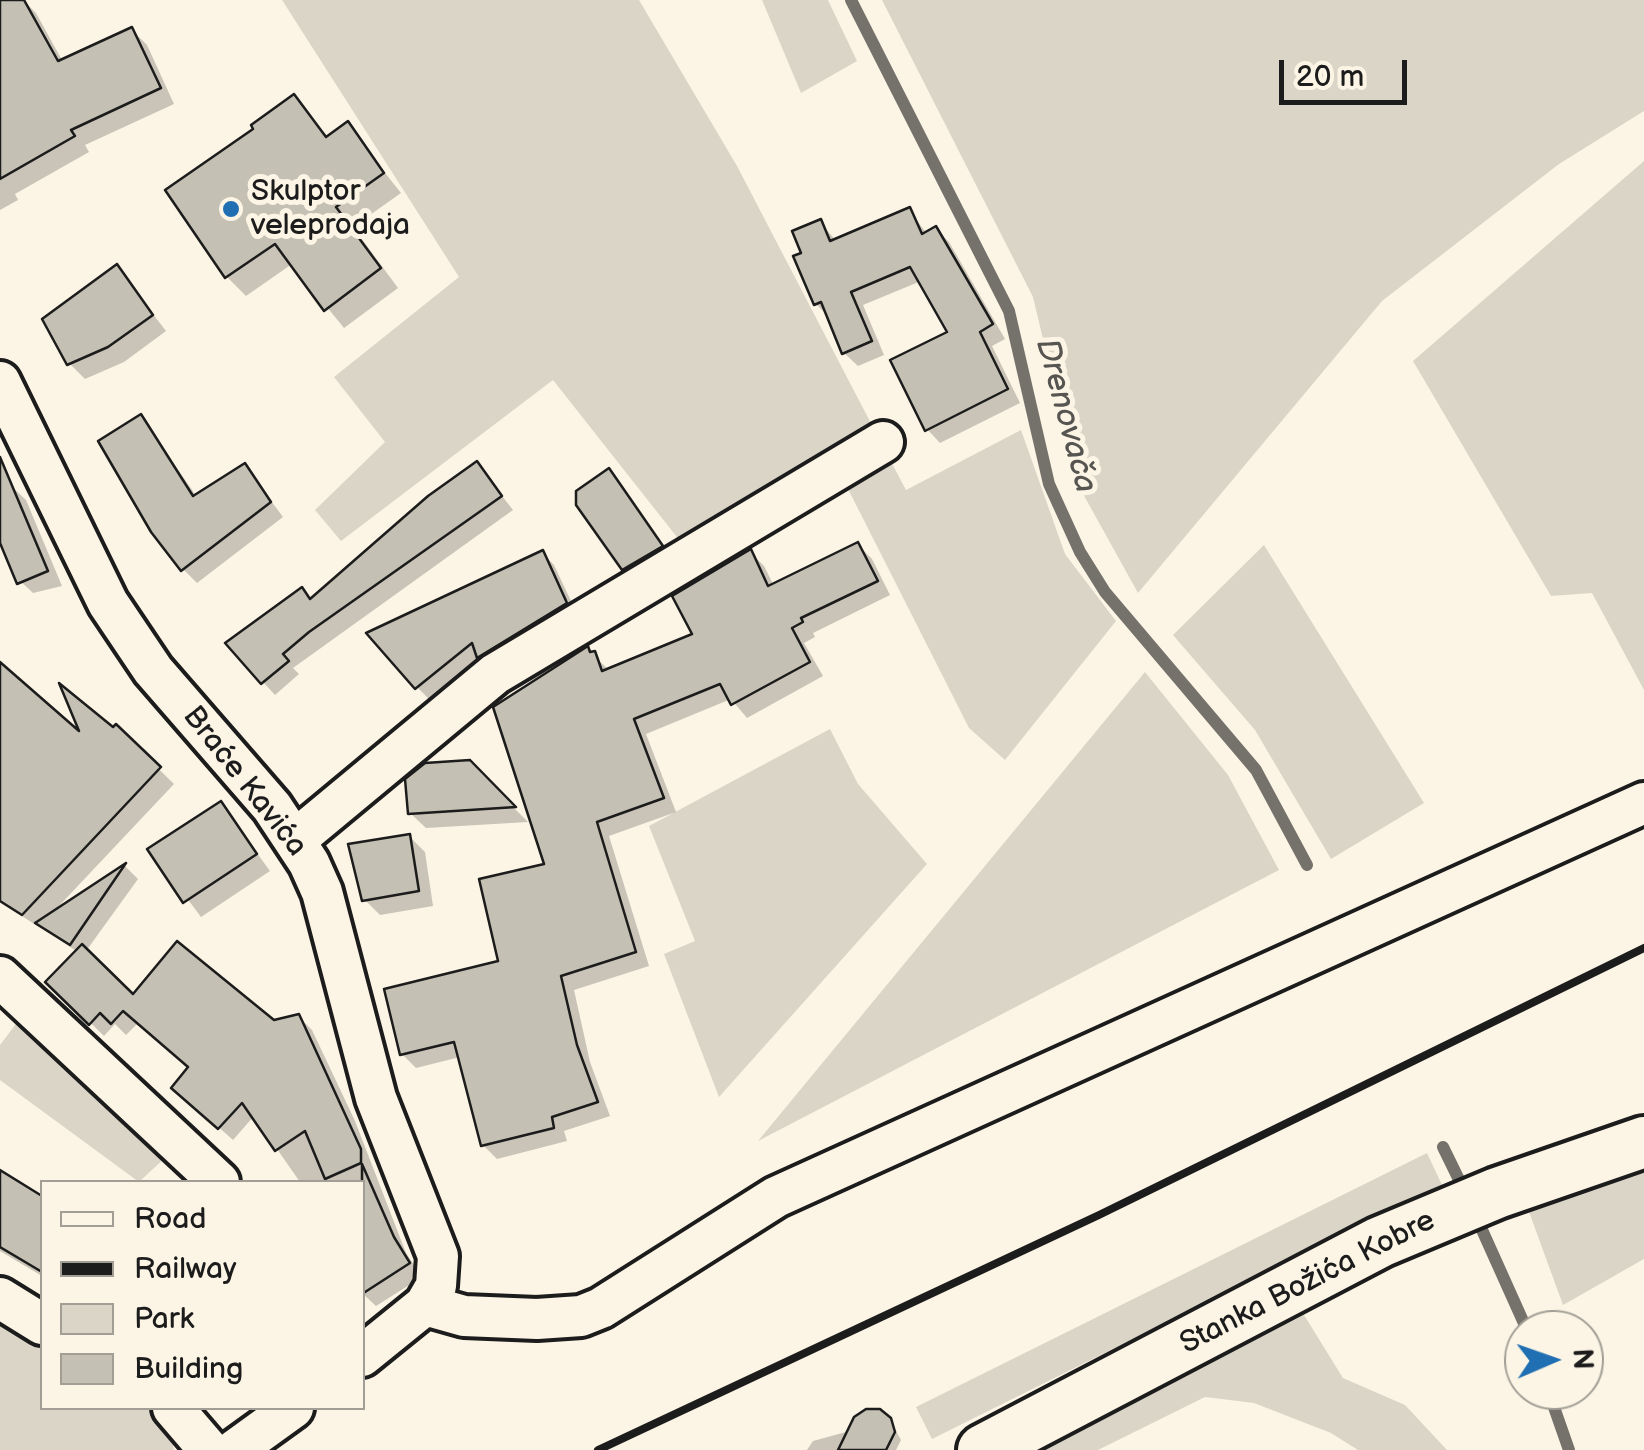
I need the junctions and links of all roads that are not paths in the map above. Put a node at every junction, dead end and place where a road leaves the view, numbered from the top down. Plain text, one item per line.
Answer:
1 (0, 382) edge
2 (883, 442) dead end
3 (1644, 803) edge
4 (295, 840) junction
5 (0, 977) edge
6 (1644, 1142) edge
7 (217, 1180) edge
8 (0, 1298) edge
9 (425, 1305) junction
10 (40, 1323) edge
11 (365, 1354) edge
12 (175, 1410) edge
13 (290, 1410) edge
14 (209, 1450) edge
15 (235, 1450) edge
16 (982, 1450) edge

1 - 4 street, Braće Kavića
2 - 4 street
3 - 9 street
4 - 9 street, Braće Kavića
5 - 7 street
6 - 16 street, Stanka Božića Kobre
8 - 10 street
9 - 11 street
12 - 14 street
13 - 15 street

